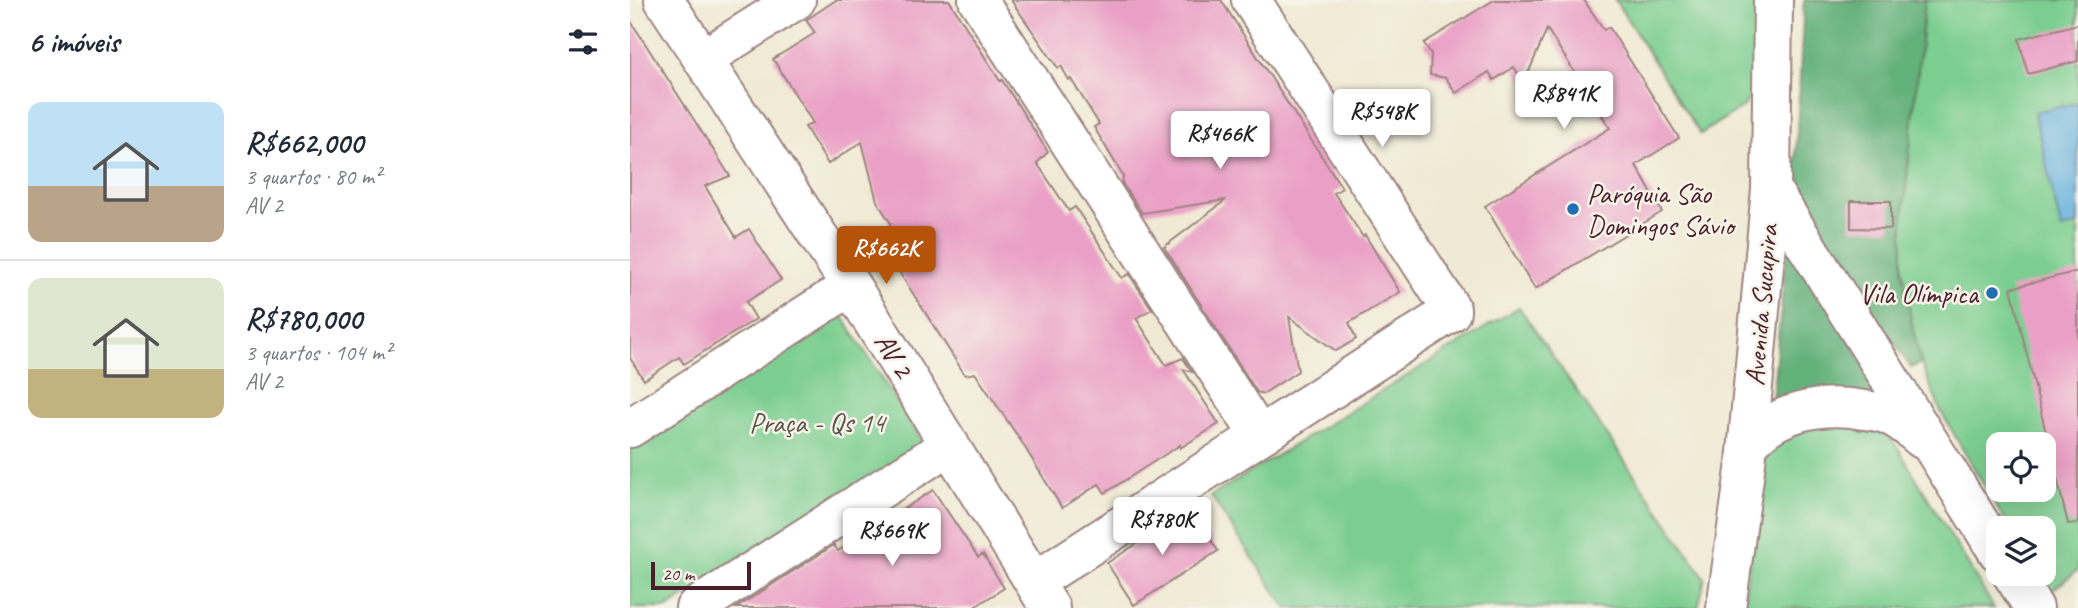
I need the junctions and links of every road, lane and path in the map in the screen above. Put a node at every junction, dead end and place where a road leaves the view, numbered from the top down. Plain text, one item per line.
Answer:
1 (664, 0) edge
2 (796, 0) edge
3 (978, 0) edge
4 (1251, 0) edge
5 (1773, 0) edge
6 (703, 59) junction
7 (1778, 199) junction
8 (851, 286) junction
9 (633, 419) edge
10 (1259, 435) junction
11 (1757, 436) junction
12 (950, 445) junction
13 (1933, 448) junction
14 (1986, 533) edge
15 (2020, 586) edge
16 (1042, 595) edge
17 (695, 608) edge
18 (1726, 608) edge
19 (1743, 608) edge
20 (2034, 608) edge

1 - 6 street, AV 2
2 - 6 street
3 - 10 street
4 - 10 street
5 - 7 street, Avenida Sucupira
6 - 8 street, AV 2
7 - 11 street, Avenida Sucupira
7 - 13 street
8 - 9 street
8 - 12 street, AV 2
10 - 16 street
11 - 13 street
11 - 18 street, Avenida Sucupira
11 - 19 street
12 - 16 street, AV 2
12 - 17 street
13 - 14 street
15 - 20 street

